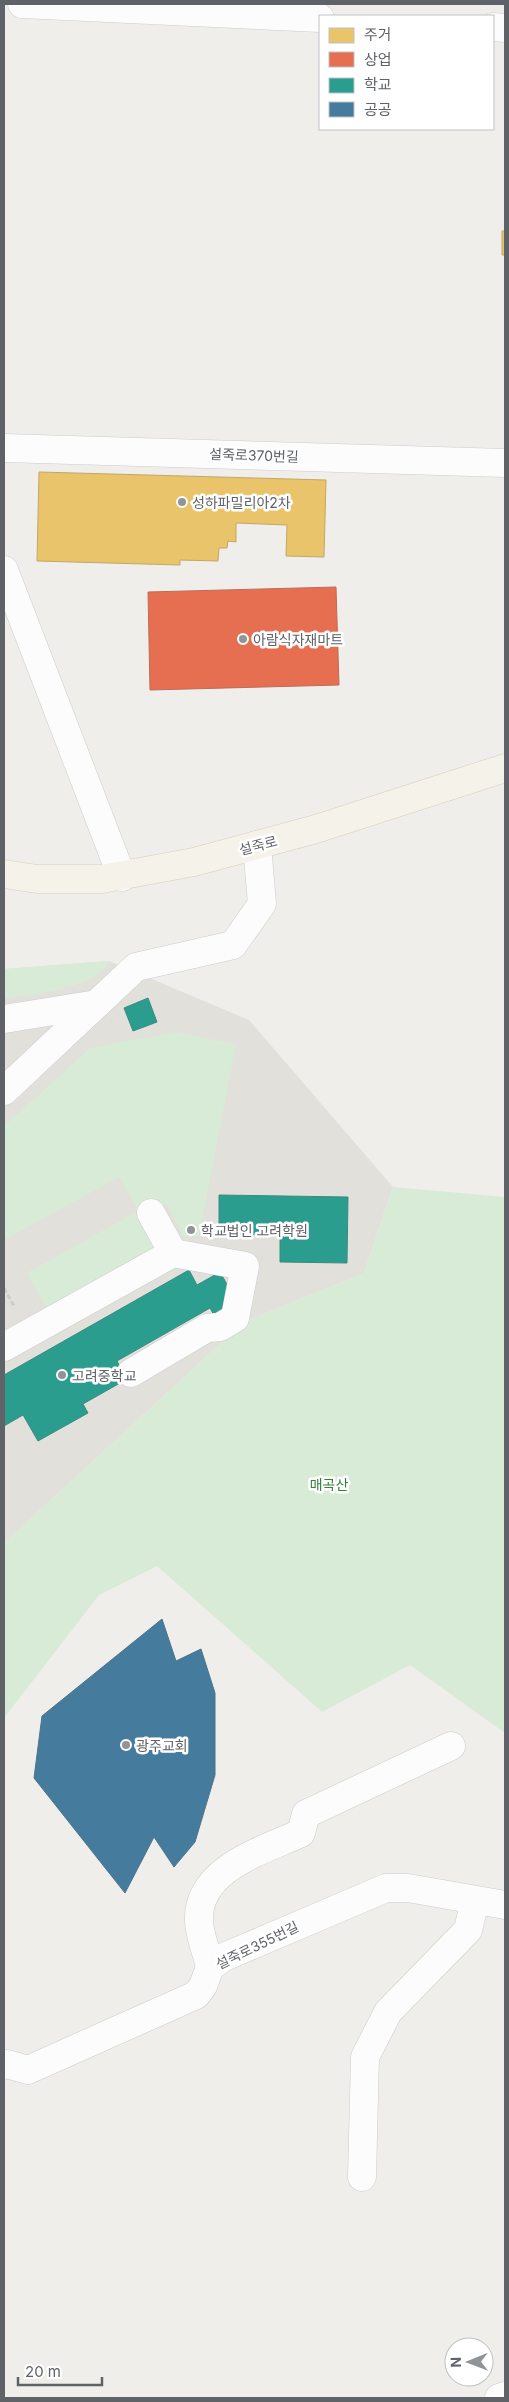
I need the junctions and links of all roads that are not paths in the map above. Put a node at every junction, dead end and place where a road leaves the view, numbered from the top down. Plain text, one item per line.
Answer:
1 (22, 4) edge
2 (319, 18) edge
3 (4, 448) edge
4 (505, 463) edge
5 (4, 570) edge
6 (505, 768) edge
7 (257, 845) junction
8 (4, 874) edge
9 (122, 877) junction
10 (97, 1004) junction
11 (4, 1019) edge
12 (4, 1091) edge
13 (151, 1212) dead end
14 (173, 1253) junction
15 (4, 1347) edge
16 (131, 1373) dead end
17 (451, 1746) dead end
18 (475, 1900) junction
19 (505, 1905) edge
20 (210, 1967) junction
21 (4, 2065) edge
22 (362, 2177) dead end
23 (505, 2396) edge
24 (499, 2398) edge

1 - 2 street
3 - 4 street, 설죽로370번길
5 - 9 street
6 - 7 main road, 설죽로
7 - 9 main road, 설죽로
7 - 10 street
8 - 9 main road, 설죽로
10 - 11 street
10 - 12 street
13 - 14 street
14 - 15 street
14 - 16 street
17 - 20 street
18 - 19 street, 설죽로355번길
18 - 20 street, 설죽로355번길
18 - 22 street
20 - 21 street, 설죽로355번길
23 - 24 street

